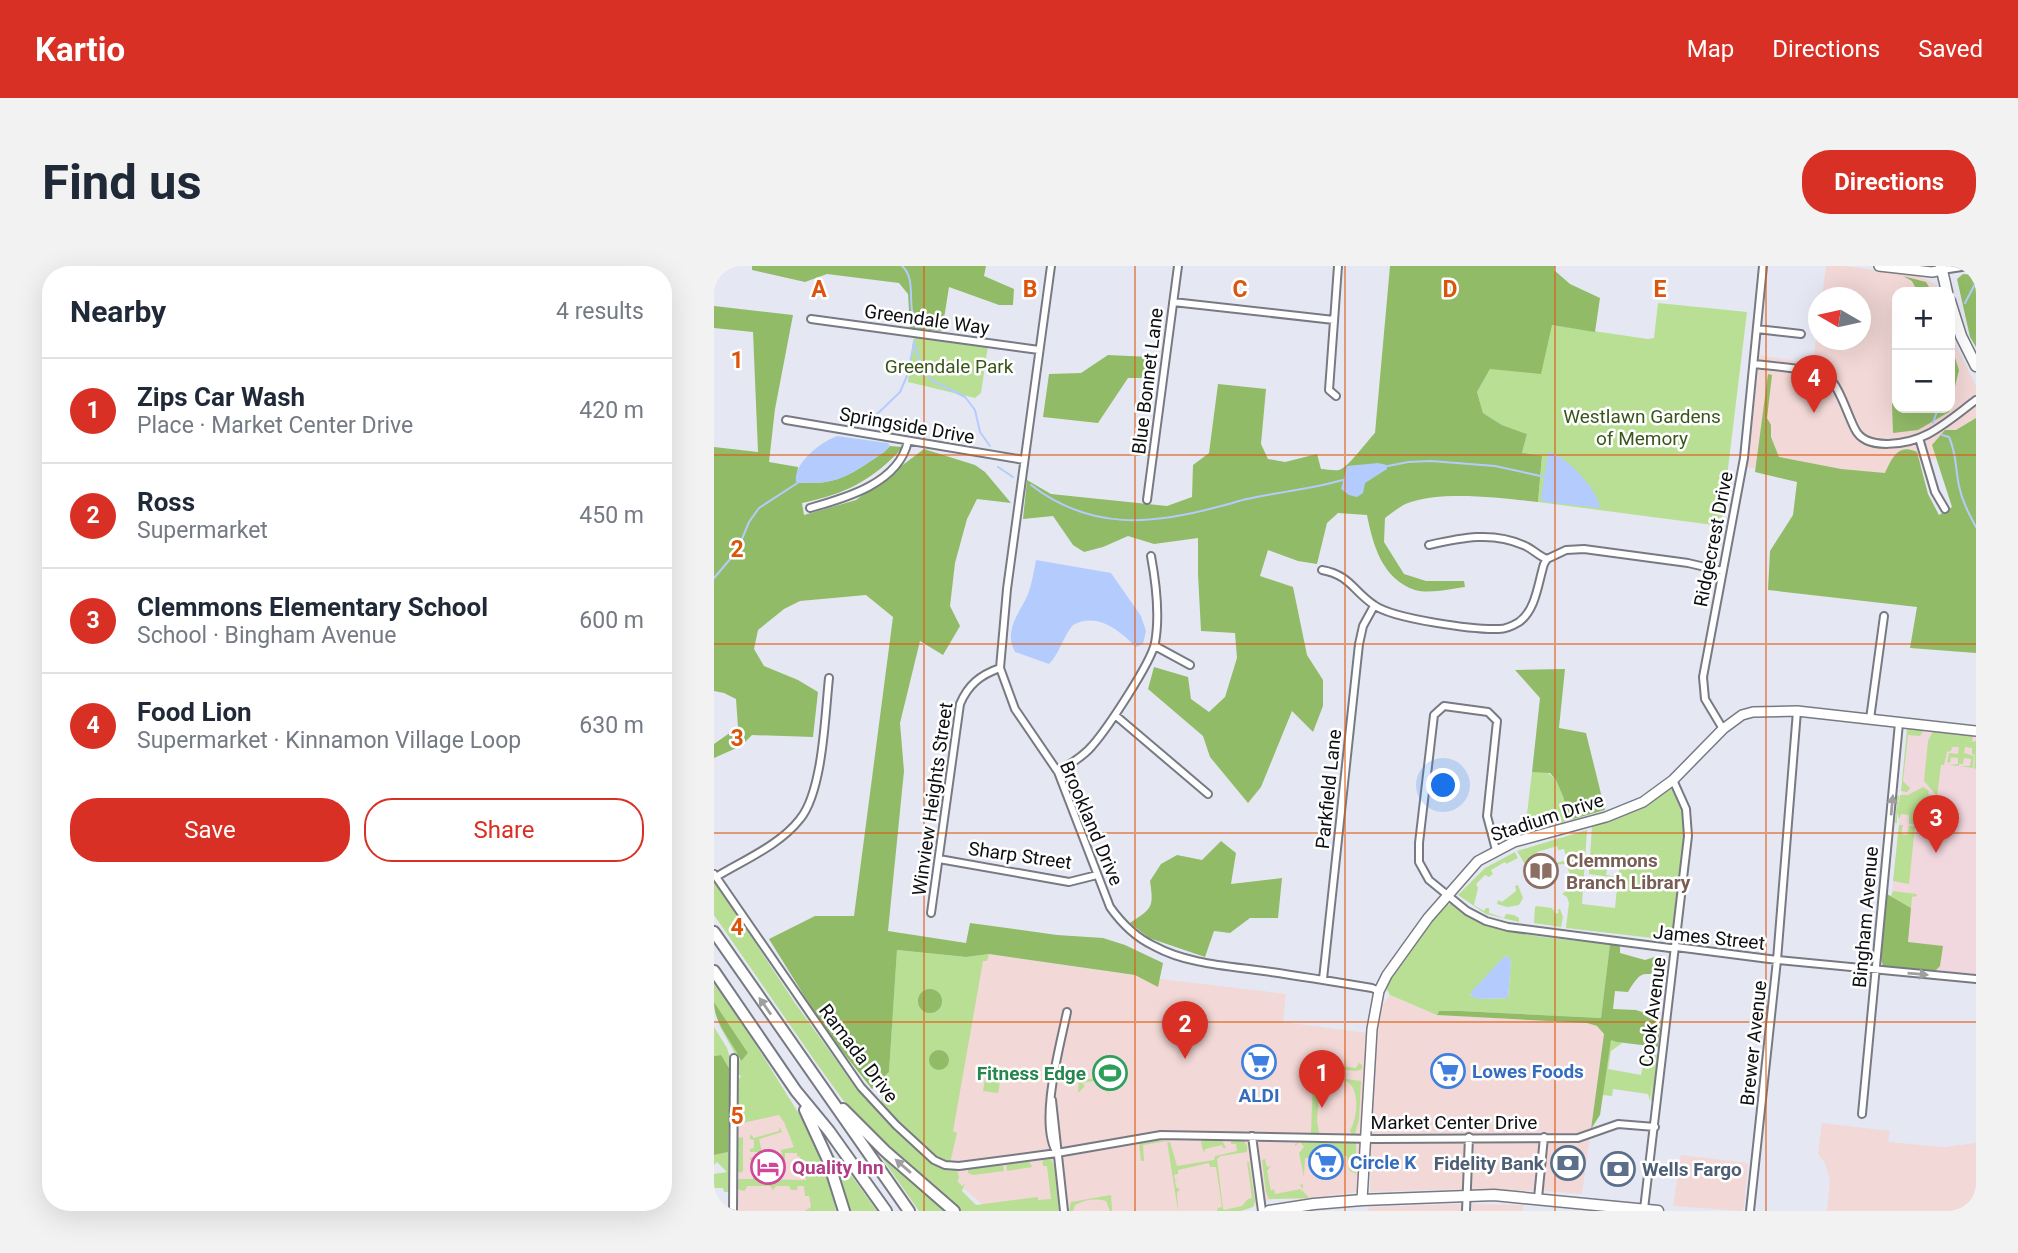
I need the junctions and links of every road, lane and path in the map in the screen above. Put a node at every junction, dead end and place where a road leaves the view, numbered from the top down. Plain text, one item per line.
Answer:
1 (1051, 266) edge
2 (1178, 266) edge
3 (1338, 266) edge
4 (1763, 266) edge
5 (1879, 266) edge
6 (1968, 266) edge
7 (1942, 268) edge
8 (1946, 287) edge
9 (1173, 302) junction
10 (1955, 316) edge
11 (811, 319) dead end
12 (1334, 320) junction
13 (1757, 329) junction
14 (1801, 334) dead end
15 (1039, 350) junction
16 (1754, 363) junction
17 (1976, 366) edge
18 (1336, 396) dead end
19 (1976, 400) edge
20 (786, 420) dead end
21 (1919, 438) junction
22 (908, 441) junction
23 (1024, 460) junction
24 (1147, 500) dead end
25 (810, 508) dead end
26 (1945, 509) dead end
27 (1429, 545) dead end
28 (1151, 556) dead end
29 (1547, 559) junction
30 (1322, 570) dead end
31 (1722, 571) junction
32 (1374, 606) junction
33 (1884, 616) dead end
34 (1154, 646) junction
35 (1190, 665) dead end
36 (1000, 668) junction
37 (829, 678) dead end
38 (1797, 710) junction
39 (1115, 715) junction
40 (1870, 719) junction
41 (1899, 723) junction
42 (1723, 729) junction
43 (1976, 730) edge
44 (1058, 772) junction
45 (1673, 780) junction
46 (1208, 794) dead end
47 (1496, 850) junction
48 (939, 859) junction
49 (715, 875) edge
50 (1097, 875) junction
51 (1447, 895) junction
52 (931, 913) dead end
53 (714, 932) edge
54 (1676, 947) junction
55 (1777, 960) junction
56 (1876, 970) junction
57 (714, 971) edge
58 (1323, 979) junction
59 (1976, 979) edge
60 (1379, 991) junction
61 (1067, 1012) dead end
62 (734, 1058) dead end
63 (822, 1088) junction
64 (796, 1091) junction
65 (1862, 1114) dead end
66 (1654, 1127) junction
67 (1252, 1136) junction
68 (1469, 1137) junction
69 (1544, 1137) junction
70 (1365, 1138) junction
71 (1057, 1153) junction
72 (1467, 1196) junction
73 (1538, 1198) junction
74 (1362, 1206) edge
75 (1644, 1209) junction
76 (733, 1211) edge
77 (844, 1211) edge
78 (887, 1211) edge
79 (909, 1211) edge
80 (954, 1211) edge
81 (1064, 1211) edge
82 (1262, 1211) edge
83 (1269, 1211) edge
84 (1466, 1211) edge
85 (1658, 1211) edge
86 (1750, 1211) edge

1 - 15 street, Brookland Drive
2 - 9 street, Blue Bonnet Lane
3 - 12 street
4 - 13 street, Ridgecrest Drive
5 - 7 street
6 - 7 street
7 - 8 main road
9 - 12 street
9 - 24 street, Blue Bonnet Lane
10 - 17 main road
11 - 15 street, Greendale Way
12 - 18 street
13 - 14 street
13 - 16 street, Ridgecrest Drive
15 - 23 street, Brookland Drive
16 - 21 street
16 - 31 street, Ridgecrest Drive
19 - 21 street
20 - 22 street, Springside Drive
21 - 26 street
22 - 23 street, Springside Drive
22 - 25 street
23 - 36 street, Brookland Drive
27 - 29 street
28 - 34 street
29 - 31 street
29 - 32 street
30 - 32 street
31 - 42 street, Ridgecrest Drive
32 - 58 street, Parkfield Lane
33 - 40 street
34 - 35 street
34 - 39 street
36 - 44 street, Brookland Drive
36 - 48 street, Winview Heights Street
37 - 49 street
38 - 40 street, Stadium Drive
38 - 42 street, Stadium Drive
38 - 55 street, Brewer Avenue
39 - 44 street
39 - 46 street
40 - 41 street, Stadium Drive
41 - 43 street, Stadium Drive
56 -> 41 street, Bingham Avenue
42 - 45 street, Stadium Drive
44 - 50 street, Brookland Drive
45 - 47 street, Stadium Drive
45 - 54 street, Cook Avenue
47 - 51 street, Stadium Drive
47 - 51 street, James Street
48 - 50 street, Sharp Street
48 - 52 street, Winview Heights Street
49 - 71 street, Ramada Drive
50 - 58 street, Brookland Drive
51 - 54 street, James Street
51 - 60 street, Stadium Drive
63 -> 53 highway
54 - 55 street, James Street
54 - 66 street, Cook Avenue
55 - 56 street, James Street
55 - 86 street, Brewer Avenue
56 -> 59 street, James Street
56 - 65 street, Bingham Avenue
57 - 64 highway
58 - 60 street, Brookland Drive
60 - 70 street, Stadium Drive
61 - 71 street
62 - 76 street
63 - 79 highway
80 -> 63 highway
64 - 77 highway
64 - 78 highway
66 - 69 street, Market Center Drive
66 - 75 street, Cook Avenue
67 - 70 street, Market Center Drive
67 - 71 street, Market Center Drive
67 - 82 street
68 - 69 street, Market Center Drive
68 - 70 street, Market Center Drive
68 - 72 street
69 - 73 street
70 - 74 street, Stadium Drive
71 - 81 street
72 - 73 main road
72 - 74 main road
72 - 84 street
73 - 75 main road
74 - 83 main road
75 - 85 main road

